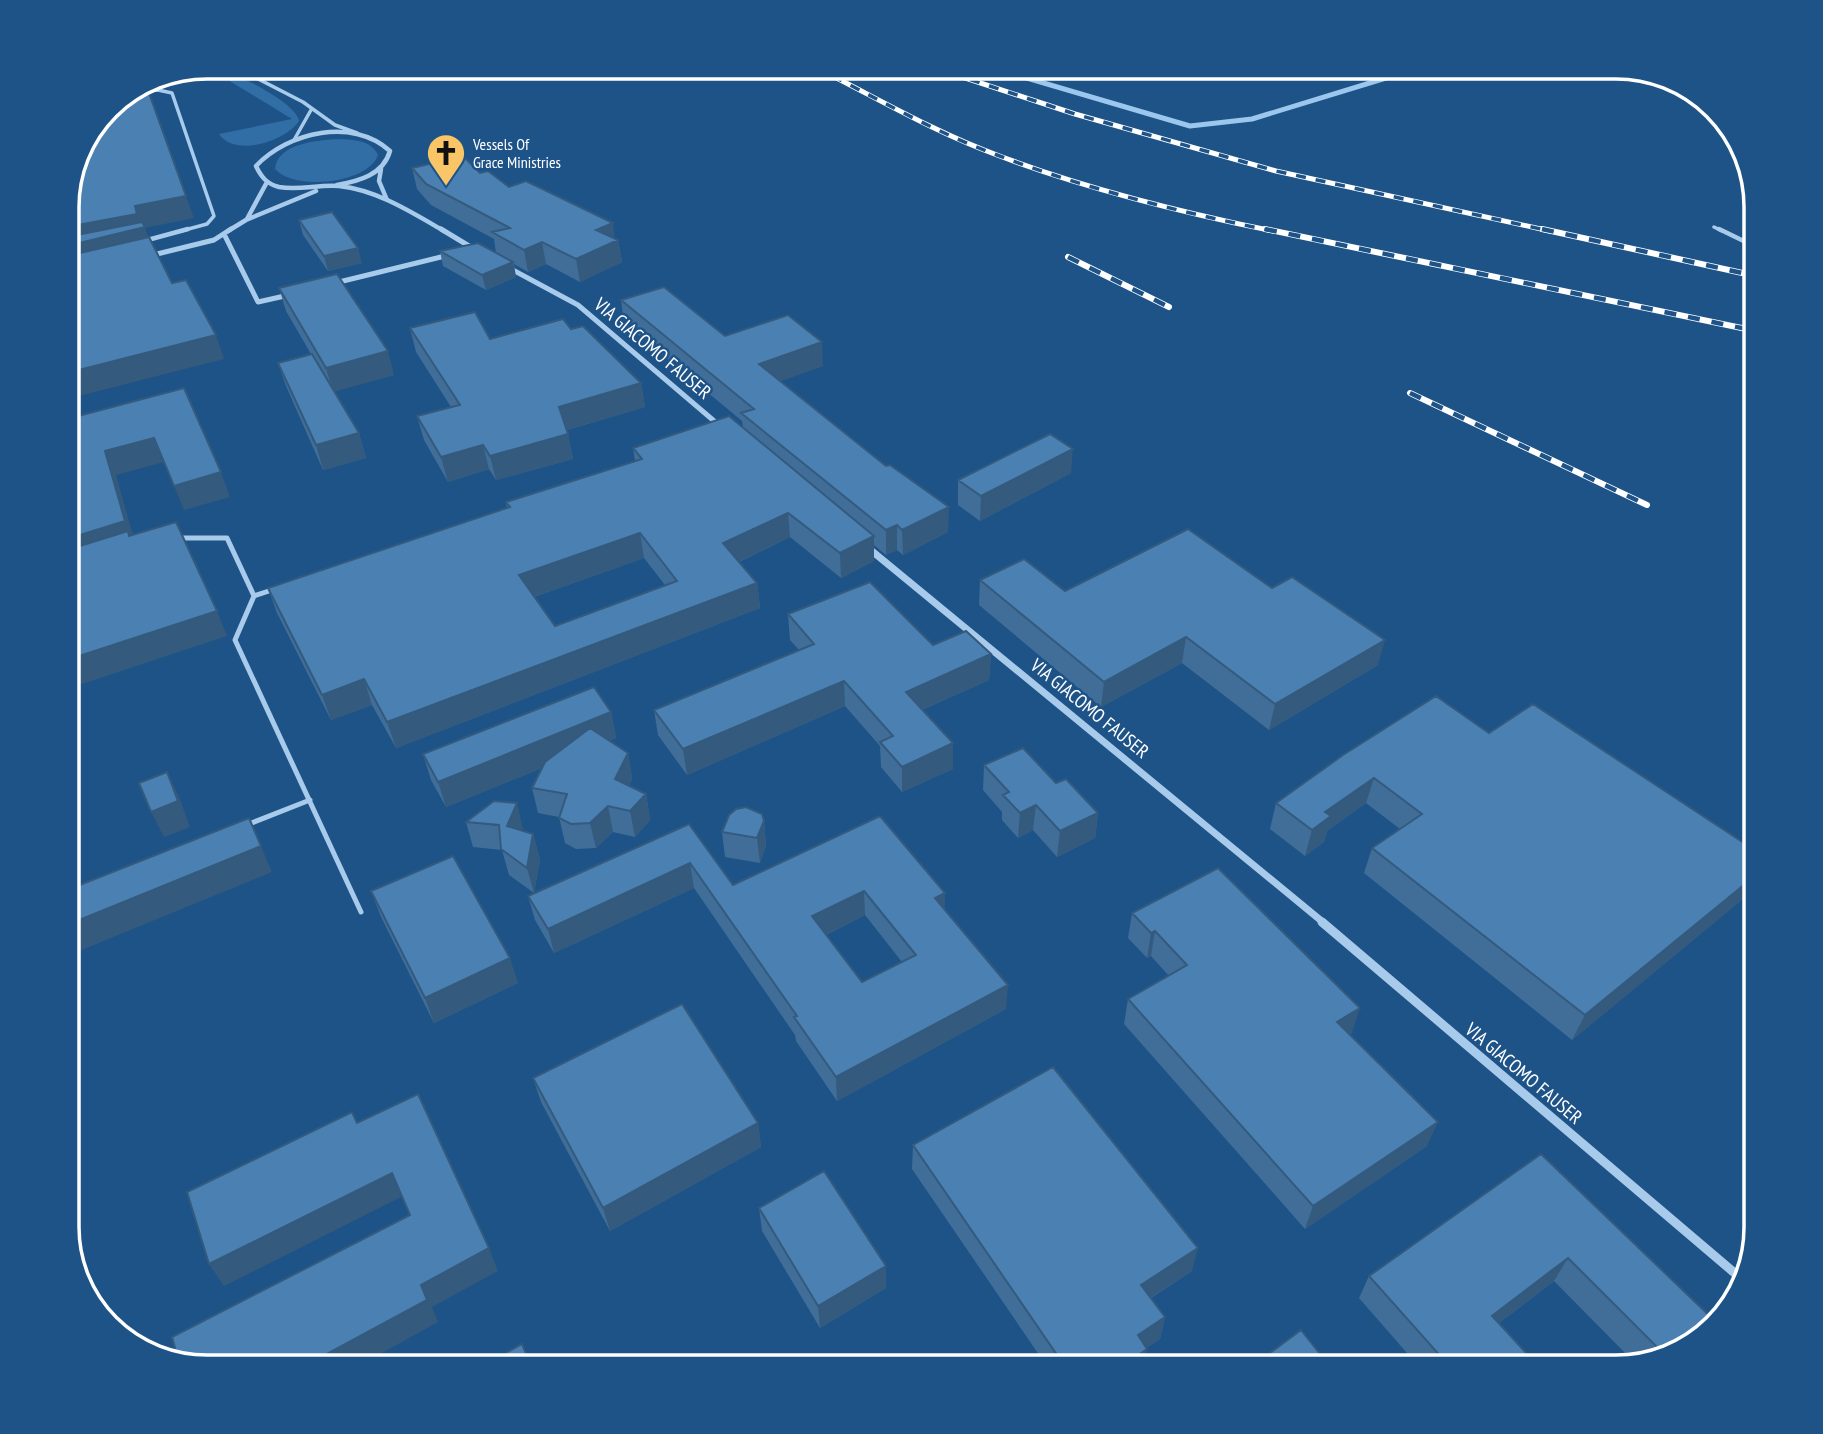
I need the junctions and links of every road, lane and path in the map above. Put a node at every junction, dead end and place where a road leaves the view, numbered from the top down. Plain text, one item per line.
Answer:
1 (260, 79) edge
2 (154, 90) edge
3 (311, 110) junction
4 (357, 133) junction
5 (293, 140) junction
6 (381, 169) junction
7 (267, 182) junction
8 (337, 185) junction
9 (325, 188) junction
10 (387, 200) junction
11 (246, 220) junction
12 (1714, 227) dead end
13 (225, 236) junction
14 (1744, 241) edge
15 (132, 243) edge
16 (473, 249) junction
17 (485, 255) edge
18 (147, 256) edge
19 (496, 261) edge
20 (326, 286) edge
21 (299, 292) edge
22 (728, 433) edge
23 (858, 539) edge
24 (167, 541) edge
25 (280, 587) edge
26 (254, 596) junction
27 (310, 800) junction
28 (233, 830) edge
29 (361, 912) dead end
30 (1736, 1274) edge

1 - 3 lane
2 - 15 lane
3 - 4 lane
3 - 5 lane
4 - 5 street
4 - 6 street
5 - 7 street
6 - 8 street
6 - 10 street
7 - 9 street
7 - 11 street
8 - 9 street
8 - 10 street
9 - 11 street
10 - 16 street
11 - 13 street
12 - 14 lane
13 - 18 street
13 - 21 street
16 - 17 street
16 - 20 street
19 - 22 street, VIA GIACOMO FAUSER
23 - 30 street, VIA GIACOMO FAUSER
24 - 26 lane
25 - 26 lane
26 - 27 lane
27 - 28 lane
27 - 29 lane

